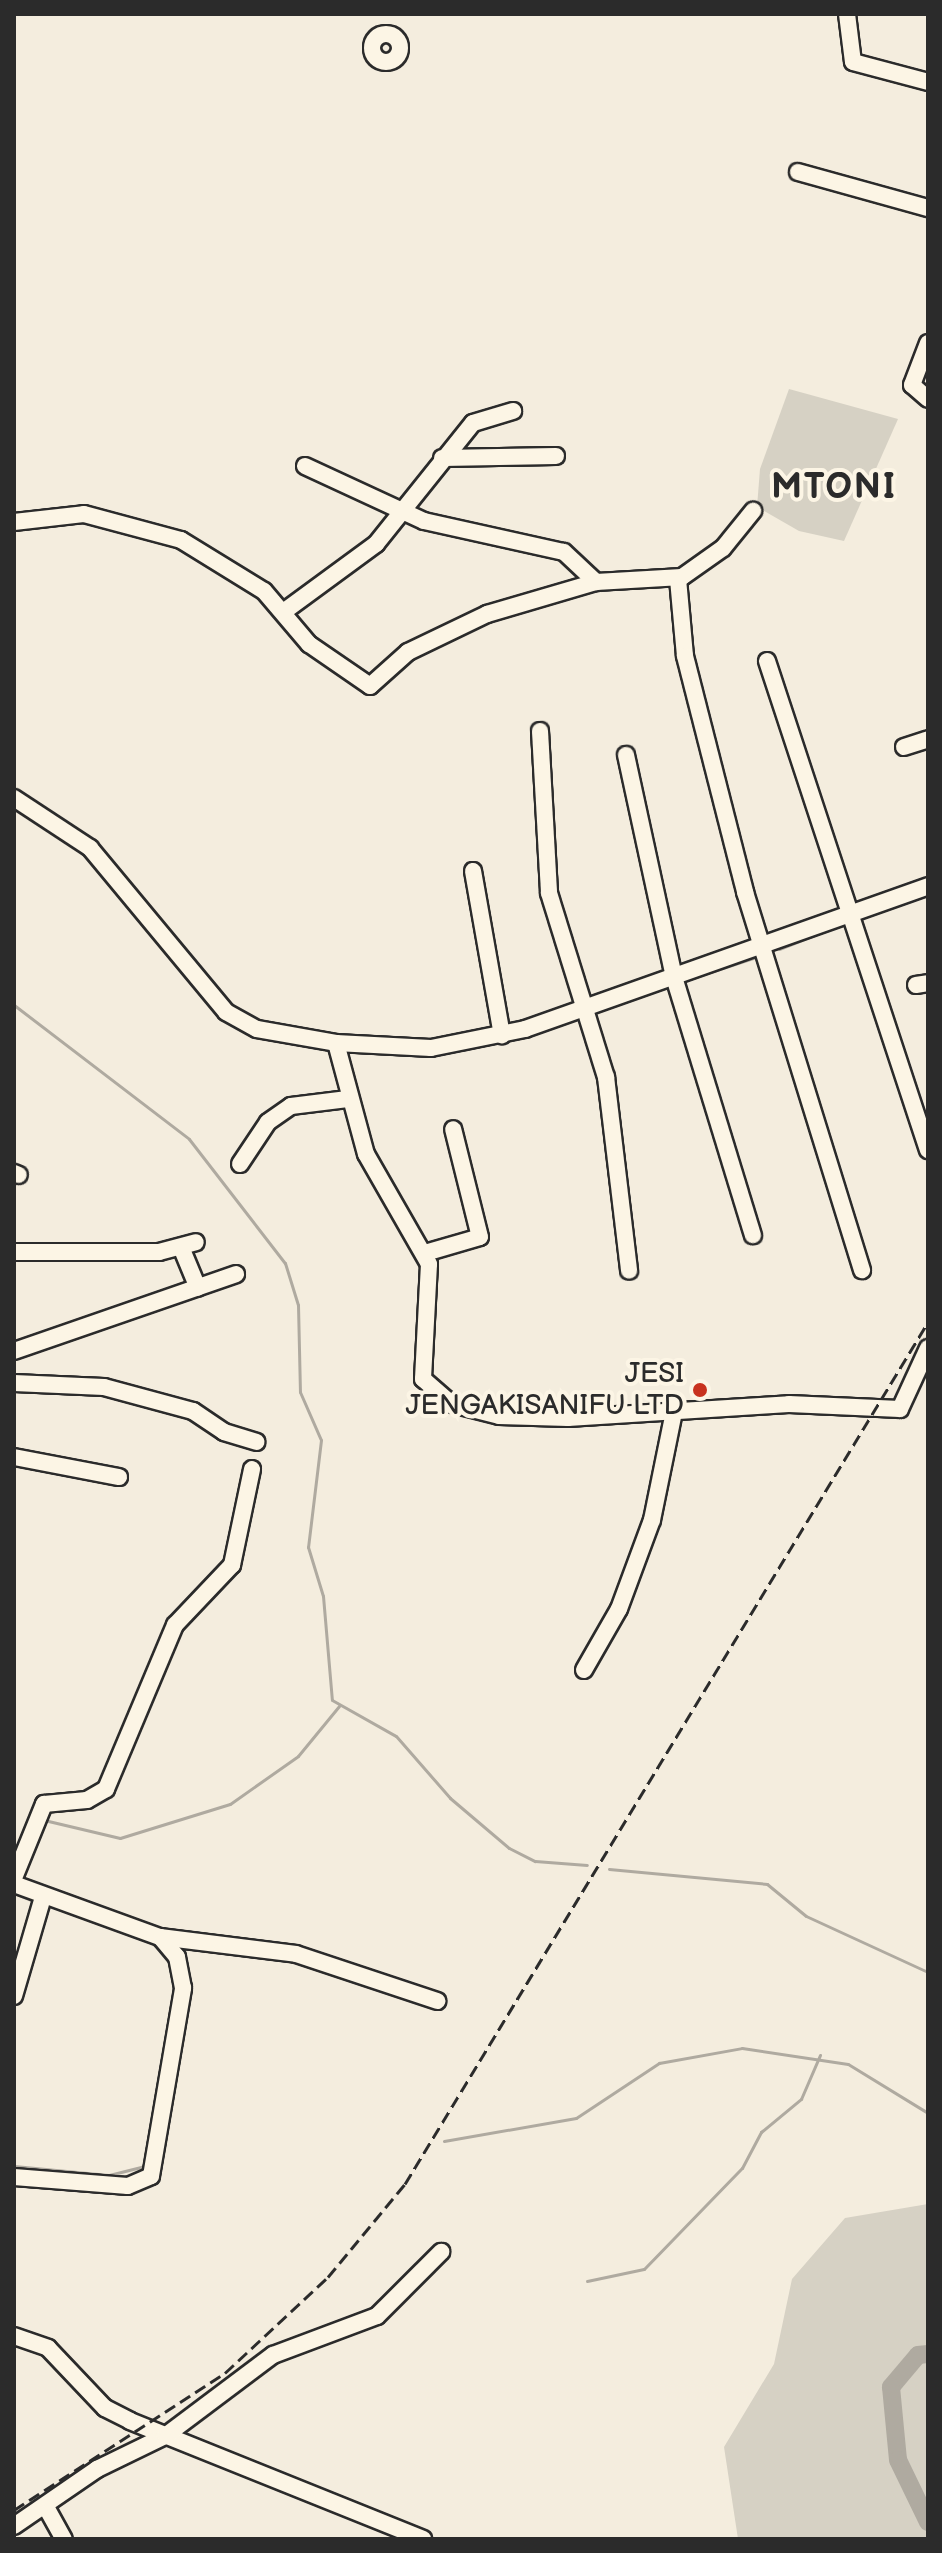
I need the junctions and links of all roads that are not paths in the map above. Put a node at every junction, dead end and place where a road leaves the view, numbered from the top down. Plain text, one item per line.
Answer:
1 (847, 14) edge
2 (928, 82) edge
3 (798, 172) dead end
4 (928, 208) edge
5 (928, 343) edge
6 (928, 399) edge
7 (513, 411) dead end
8 (556, 456) dead end
9 (442, 458) junction
10 (305, 466) dead end
11 (753, 511) dead end
12 (399, 512) junction
13 (14, 522) edge
14 (678, 579) junction
15 (596, 582) junction
16 (286, 610) junction
17 (767, 661) dead end
18 (540, 731) dead end
19 (928, 739) edge
20 (904, 747) dead end
21 (626, 755) dead end
22 (14, 798) edge
23 (473, 871) dead end
24 (928, 886) edge
25 (852, 915) junction
26 (765, 947) junction
27 (674, 977) junction
28 (585, 1008) junction
29 (502, 1035) junction
30 (336, 1043) junction
31 (348, 1099) junction
32 (453, 1129) dead end
33 (928, 1150) edge
34 (240, 1164) dead end
35 (753, 1235) dead end
36 (14, 1252) edge
37 (425, 1253) junction
38 (862, 1270) dead end
39 (629, 1271) dead end
40 (236, 1274) dead end
41 (198, 1288) junction
42 (928, 1348) edge
43 (14, 1351) edge
44 (14, 1383) edge
45 (675, 1407) junction
46 (257, 1442) dead end
47 (14, 1457) edge
48 (252, 1469) dead end
49 (119, 1477) dead end
50 (584, 1670) dead end
51 (14, 1878) edge
52 (14, 1884) edge
53 (43, 1897) junction
54 (160, 1937) junction
55 (14, 1996) edge
56 (437, 2001) dead end
57 (14, 2177) edge
58 (441, 2252) dead end
59 (14, 2336) edge
60 (165, 2436) junction
61 (46, 2507) junction
62 (14, 2526) edge
63 (373, 2531) edge
64 (64, 2539) edge
65 (423, 2539) edge

1 - 2 street
3 - 4 street
5 - 6 street
7 - 9 street
8 - 9 street
9 - 12 street
10 - 12 street
11 - 14 street
12 - 15 street
12 - 16 street
13 - 16 street
14 - 15 street
14 - 26 street
15 - 16 street
17 - 25 street
18 - 28 street
19 - 20 street
21 - 27 street
22 - 30 street
23 - 29 street
24 - 25 street
25 - 26 street
25 - 33 street
26 - 27 street
26 - 38 street
27 - 28 street
27 - 35 street
28 - 29 street
28 - 39 street
29 - 30 street
30 - 31 street
31 - 34 street
31 - 37 street
32 - 37 street
36 - 41 street
37 - 45 street
40 - 41 street
41 - 43 street
42 - 45 street
44 - 46 street
45 - 50 street
47 - 49 street
48 - 51 street
52 - 53 street
53 - 54 street
53 - 55 street
54 - 56 street
54 - 57 street
58 - 60 street
59 - 60 street
60 - 61 street
60 - 63 street
61 - 62 street
61 - 64 street
63 - 65 street

